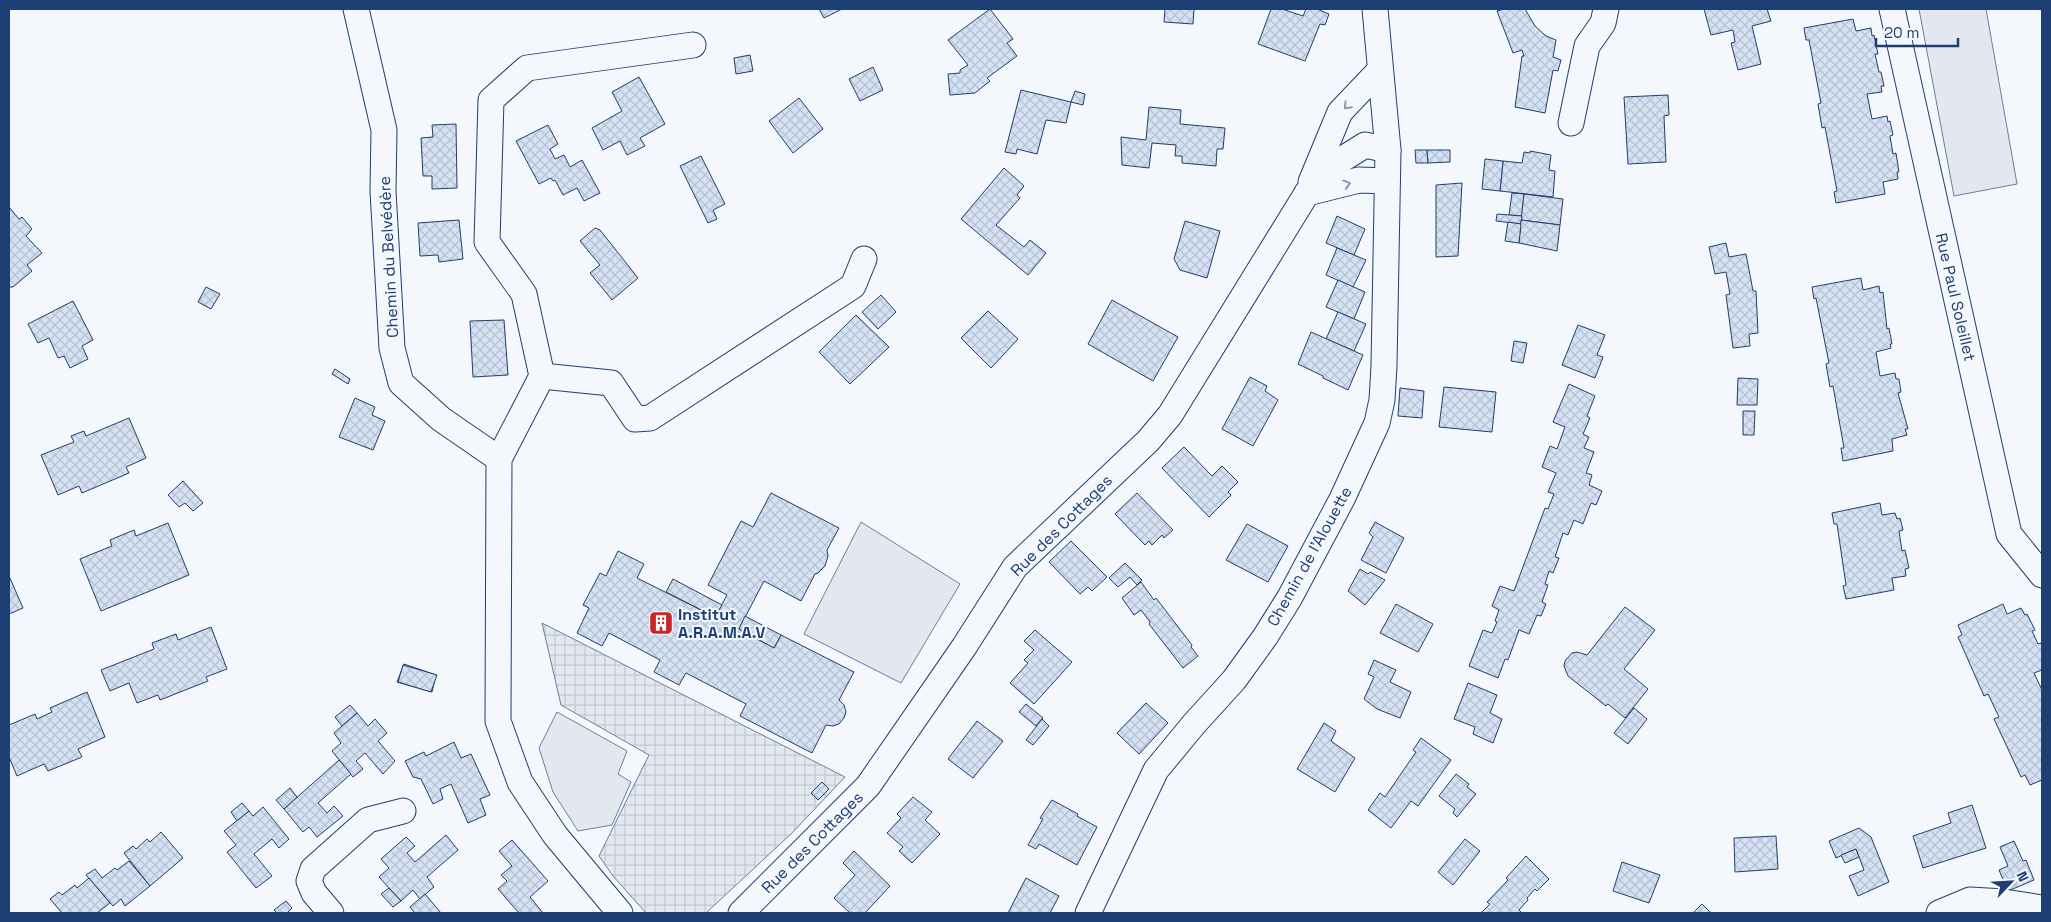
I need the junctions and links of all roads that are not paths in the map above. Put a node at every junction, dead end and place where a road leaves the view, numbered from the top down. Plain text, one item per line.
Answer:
1 (356, 9) edge
2 (1375, 9) edge
3 (1606, 9) edge
4 (1892, 9) edge
5 (693, 45) dead end
6 (1380, 70) junction
7 (1571, 123) dead end
8 (1388, 150) junction
9 (1387, 181) junction
10 (1307, 194) junction
11 (864, 259) dead end
12 (542, 376) junction
13 (499, 459) junction
14 (2042, 574) edge
15 (403, 811) dead end
16 (2041, 909) edge
17 (331, 913) edge
18 (620, 913) edge
19 (741, 913) edge
20 (1088, 913) edge
21 (1939, 913) edge

1 - 13 street, Chemin du Belvédère
2 - 6 street
3 - 7 street
4 - 14 street, Rue Paul Soleillet
5 - 12 street
6 - 8 street
6 -> 10 street
8 - 9 street, Chemin de l'Alouette
8 - 10 street
10 -> 9 street
9 - 20 street, Chemin de l'Alouette
10 - 19 street, Rue des Cottages
11 - 12 street
12 - 13 street
13 - 18 street
15 - 17 street
16 - 21 street

